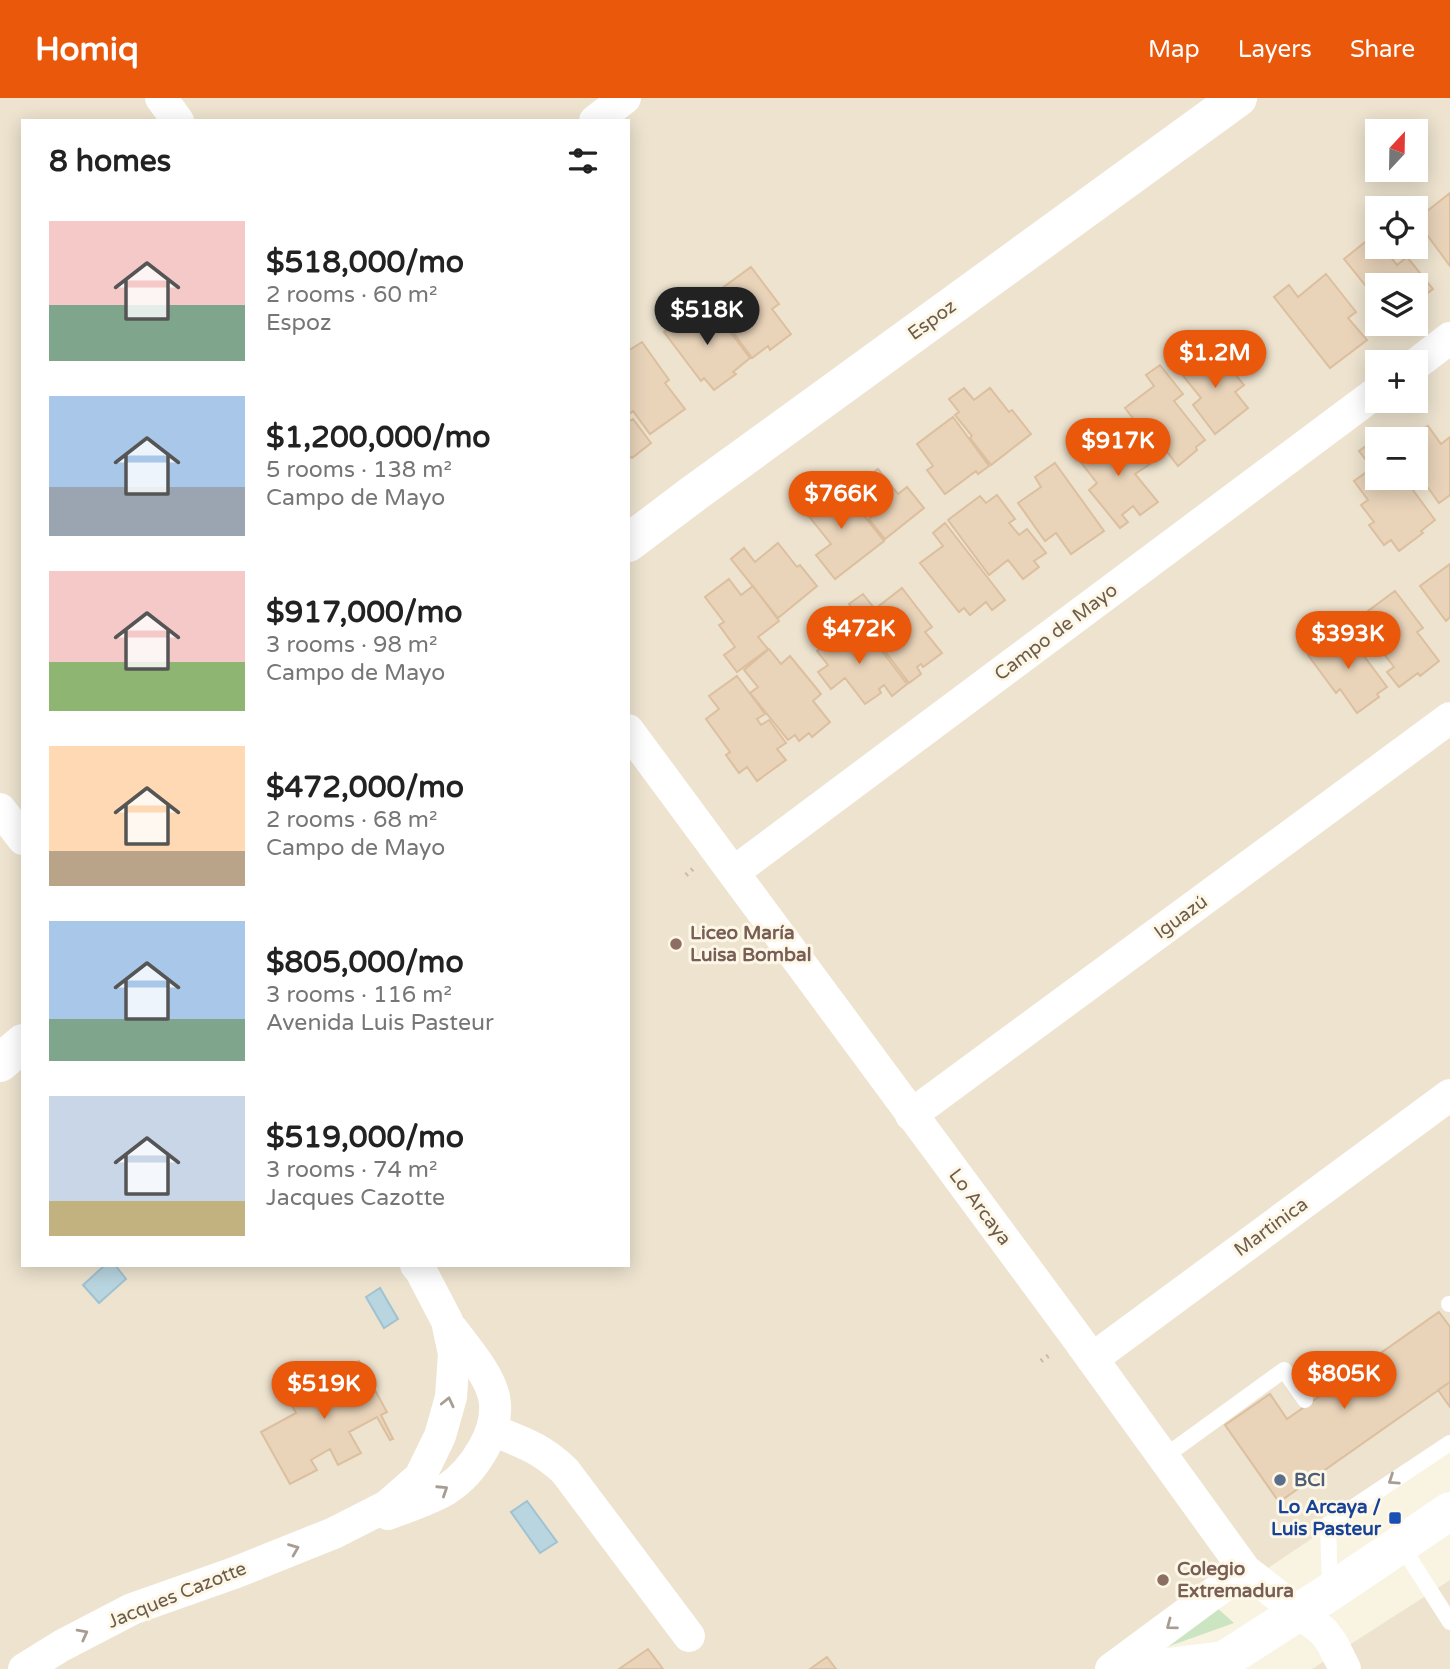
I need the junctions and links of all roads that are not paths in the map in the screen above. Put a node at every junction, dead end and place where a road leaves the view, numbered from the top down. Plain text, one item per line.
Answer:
1 (161, 98) edge
2 (625, 98) edge
3 (1238, 98) edge
4 (177, 119) edge
5 (597, 119) edge
6 (1450, 338) edge
7 (1428, 354) edge
8 (1365, 401) edge
9 (630, 541) edge
10 (1450, 718) edge
11 (630, 733) edge
12 (0, 809) edge
13 (21, 836) edge
14 (734, 872) junction
15 (21, 1045) edge
16 (0, 1063) edge
17 (1450, 1095) edge
18 (911, 1115) junction
19 (418, 1267) edge
20 (447, 1321) junction
21 (1092, 1359) junction
22 (1305, 1400) dead end
23 (492, 1430) junction
24 (1450, 1443) edge
25 (1164, 1457) junction
26 (1450, 1511) edge
27 (334, 1533) junction
28 (1401, 1545) junction
29 (1245, 1570) junction
30 (1315, 1602) junction
31 (1450, 1622) edge
32 (689, 1636) dead end
33 (1217, 1664) edge
34 (24, 1669) edge
35 (1111, 1669) edge
36 (1152, 1669) edge
37 (1345, 1669) edge

1 - 4 street
2 - 5 street
3 - 9 street, Espoz
6 - 7 street
8 - 14 street, Campo de Mayo
10 - 18 street, Iguazú
11 - 14 street, Lo Arcaya
12 - 13 street
14 - 18 street, Lo Arcaya
15 - 16 street
17 - 21 street, Martinica
18 - 21 street, Lo Arcaya
19 - 20 street, Jacques Cazotte
20 - 23 street, Jacques Cazotte
27 -> 20 street, Jacques Cazotte
21 - 25 street, Lo Arcaya
22 - 25 lane
27 -> 23 street, Jacques Cazotte
23 - 32 street
24 -> 30 lane
25 - 29 street, Lo Arcaya
26 - 28 street
34 -> 27 street, Jacques Cazotte
28 - 30 street
28 - 31 lane
29 - 30 street, Lo Arcaya
29 -> 35 street
30 - 33 street
30 - 37 street, Lo Arcaya
33 - 36 street

